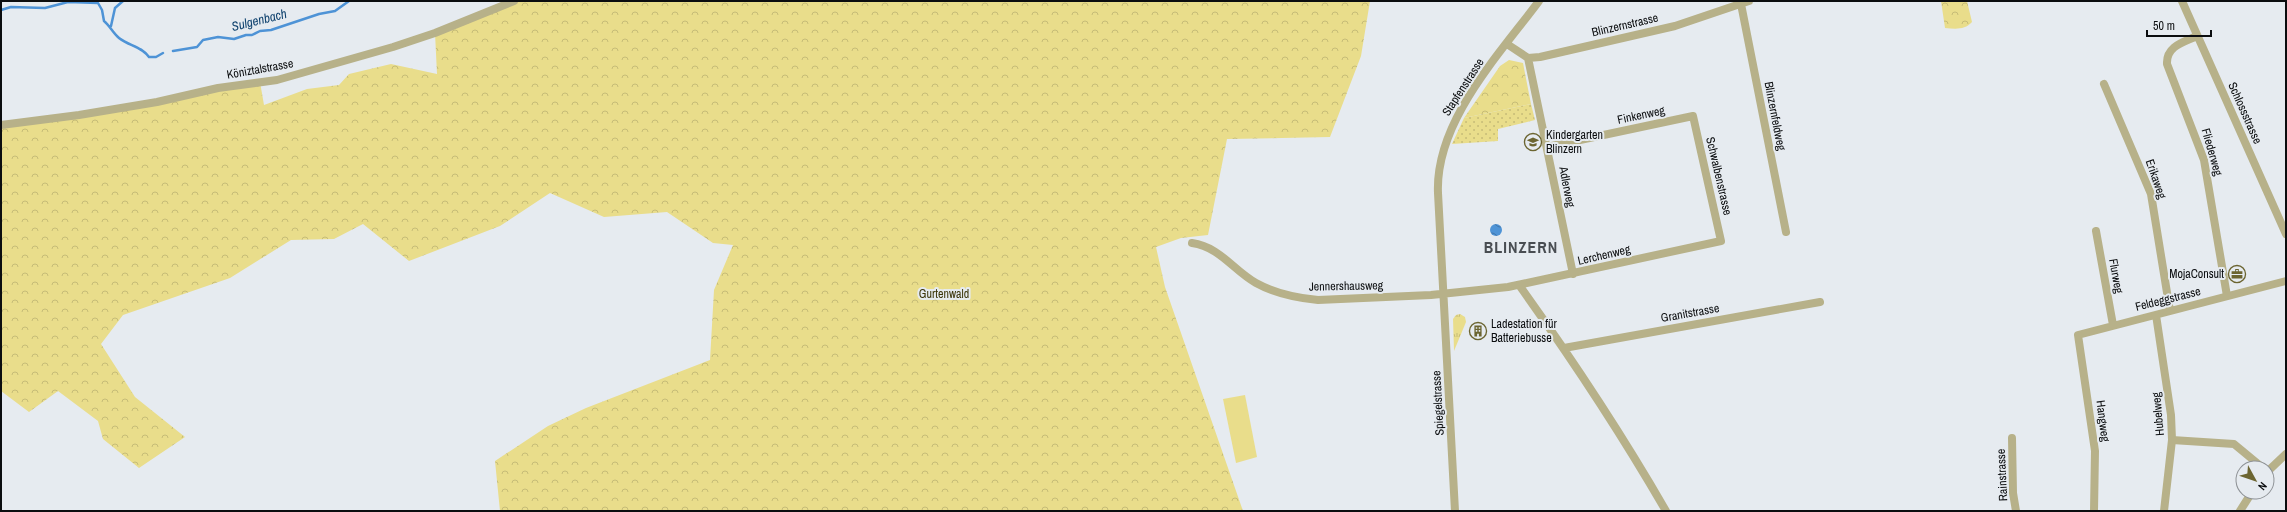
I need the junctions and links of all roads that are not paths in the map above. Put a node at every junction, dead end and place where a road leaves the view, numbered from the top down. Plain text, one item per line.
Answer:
1 (514, 1) edge
2 (1539, 1) edge
3 (1749, 1) edge
4 (2182, 1) edge
5 (1741, 4) junction
6 (2197, 36) junction
7 (1508, 44) junction
8 (1528, 58) junction
9 (2104, 84) dead end
10 (1693, 116) joint
11 (1, 125) edge
12 (1547, 147) junction
13 (2096, 231) dead end
14 (1786, 232) dead end
15 (2286, 234) edge
16 (1721, 241) joint
17 (1192, 243) dead end
18 (1573, 274) junction
19 (2286, 281) edge
20 (1519, 286) junction
21 (1444, 294) junction
22 (2227, 296) junction
23 (1820, 302) dead end
24 (2170, 311) junction
25 (2156, 315) junction
26 (2113, 325) junction
27 (2078, 335) joint
28 (1564, 348) junction
29 (2012, 438) dead end
30 (2172, 440) junction
31 (2286, 454) edge
32 (2253, 460) edge
33 (2275, 464) edge
34 (2247, 500) edge
35 (1455, 511) edge
36 (1666, 511) edge
37 (2016, 511) edge
38 (2094, 511) edge
39 (2164, 511) edge
40 (2240, 511) edge

1 - 11 street, Köniztalstrasse
2 - 7 street, Stapfenstrasse
3 - 5 street, Blinzernstrasse
4 - 6 street, Schlossstrasse
5 - 8 street, Blinzernstrasse
5 - 14 street, Blinzernfeldweg
6 - 15 street, Schlossstrasse
6 - 22 street, Fliederweg
7 - 8 street
7 - 21 street, Stapfenstrasse
8 - 12 street, Adlerweg
9 - 24 street, Erikaweg
10 - 12 street, Finkenweg
10 - 16 street, Schwalbenstrasse
12 - 18 street, Adlerweg
13 - 26 street, Flurweg
16 - 18 street, Lerchenweg
17 - 21 street, Jennershausweg
18 - 20 street, Lerchenweg
19 - 22 street, Feldeggstrasse
20 - 21 street, Lerchenweg
20 - 28 street
21 - 35 street, Spiegelstrasse
22 - 24 street, Feldeggstrasse
23 - 28 street, Granitstrasse
24 - 25 street, Feldeggstrasse
25 - 26 street, Feldeggstrasse
25 - 30 street, Hubelweg
26 - 27 street, Feldeggstrasse
27 - 38 street, Hangweg
28 - 36 street
29 - 37 street, Rainstrasse
30 - 32 street
30 - 39 street, Hubelweg
31 - 33 street
34 - 40 street

